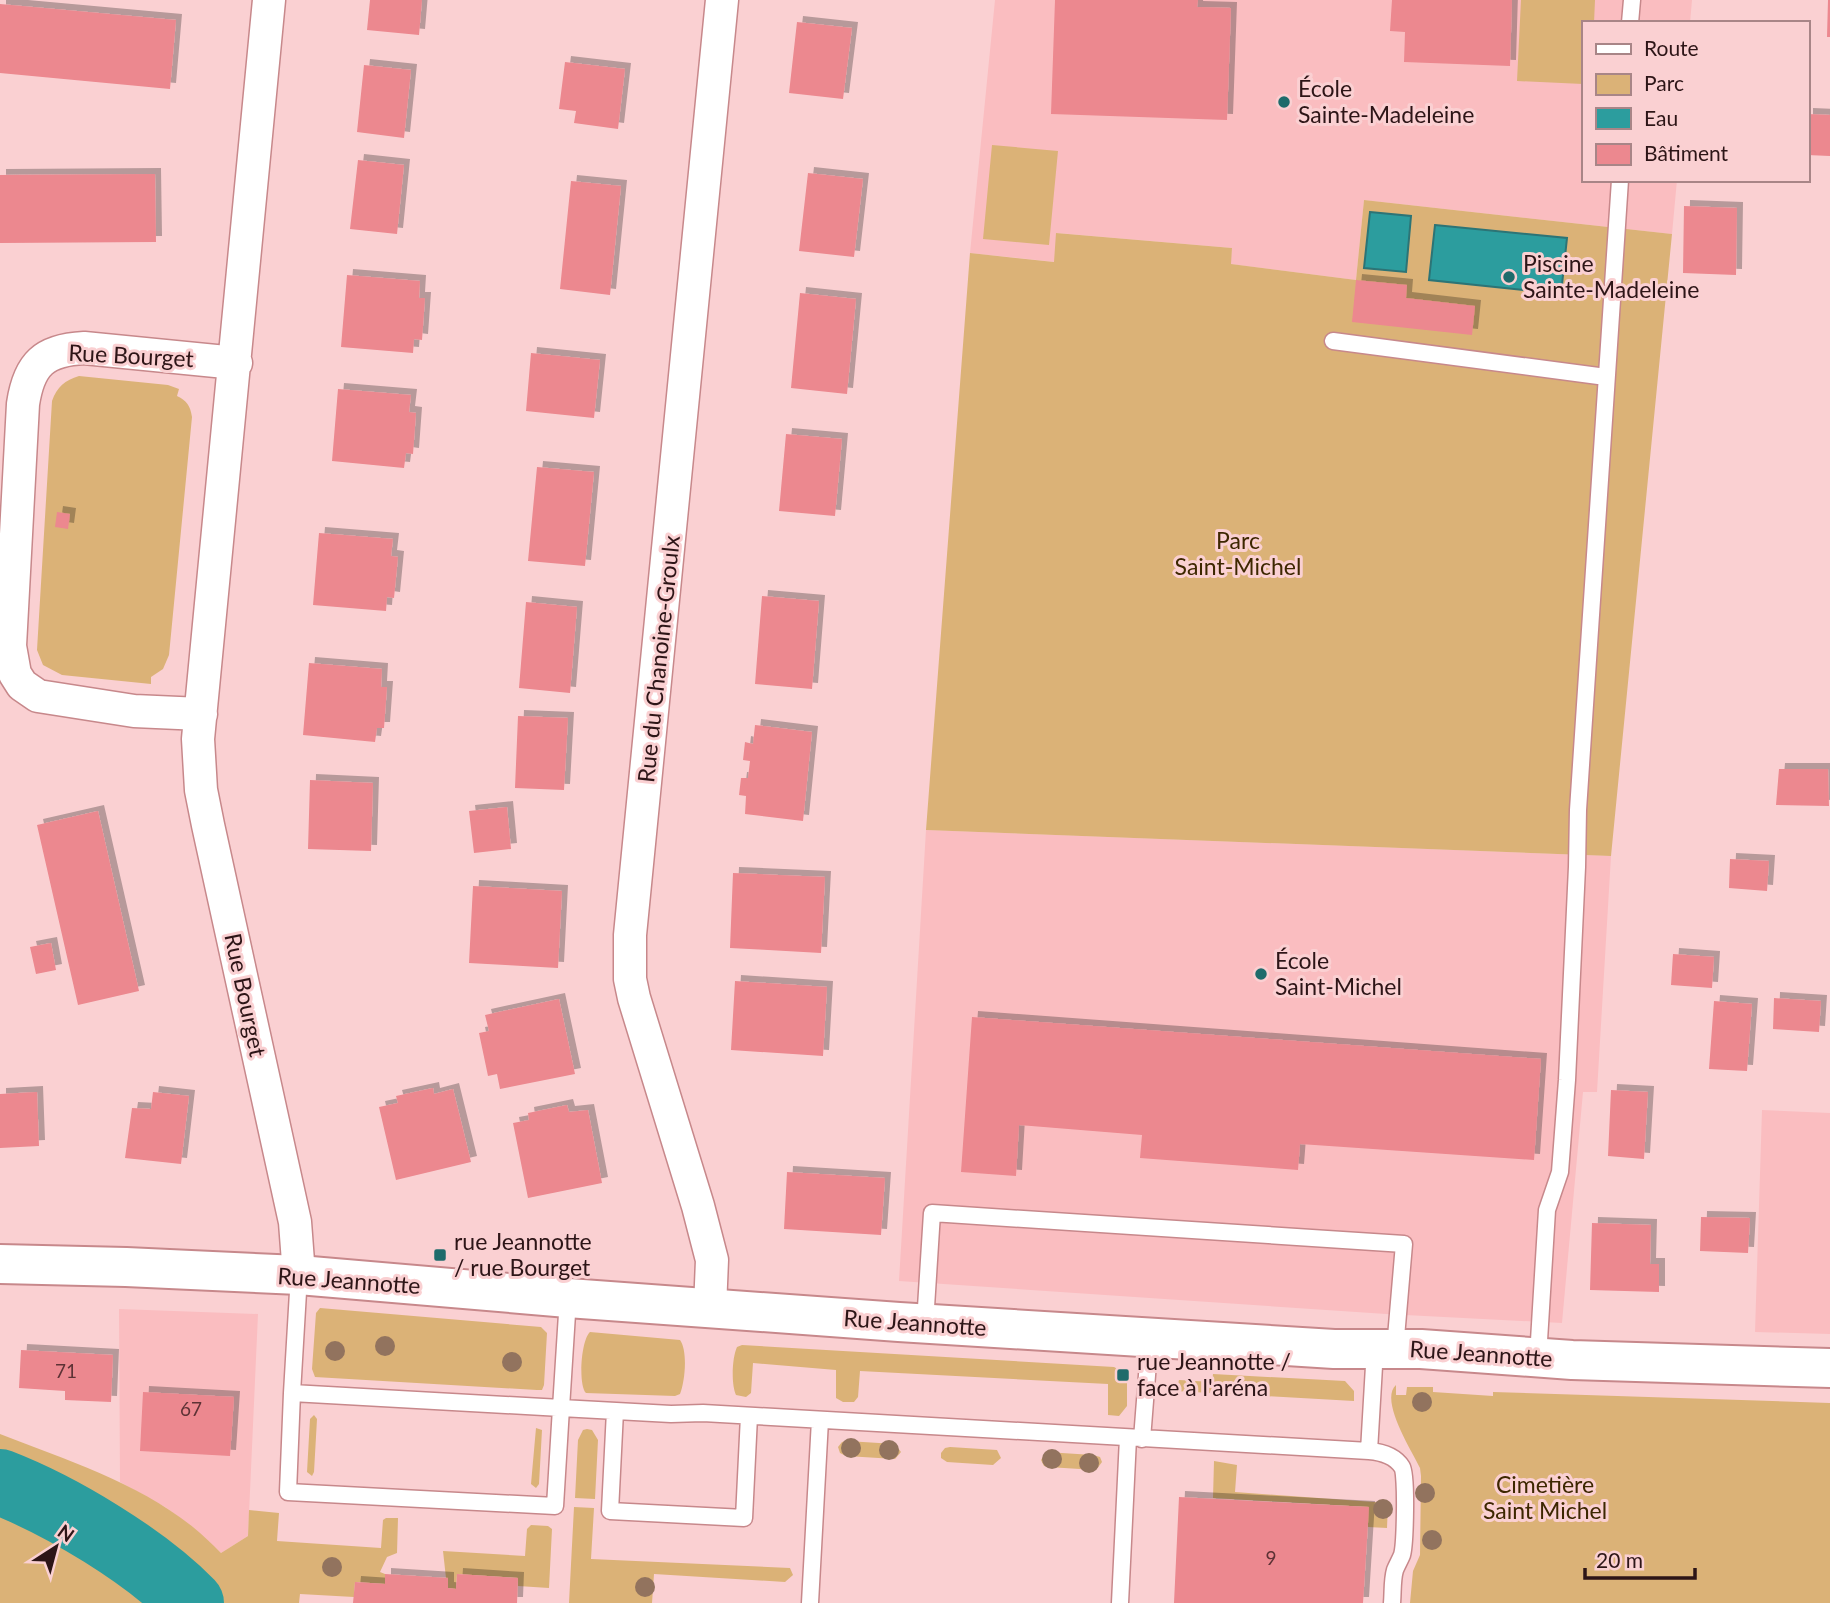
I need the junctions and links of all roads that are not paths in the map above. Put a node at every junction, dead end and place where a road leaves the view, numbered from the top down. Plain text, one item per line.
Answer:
1 (270, 0) edge
2 (722, 0) edge
3 (1632, 0) edge
4 (1630, 21) edge
5 (1620, 182) edge
6 (1333, 341) dead end
7 (236, 363) junction
8 (1606, 377) junction
9 (201, 714) junction
10 (0, 1264) edge
11 (299, 1275) junction
12 (568, 1298) junction
13 (709, 1308) junction
14 (925, 1323) junction
15 (1150, 1337) junction
16 (1385, 1349) junction
17 (1538, 1357) junction
18 (1830, 1368) edge
19 (292, 1393) junction
20 (561, 1408) junction
21 (615, 1411) junction
22 (749, 1416) junction
23 (820, 1420) junction
24 (1135, 1439) junction
25 (1369, 1451) junction
26 (810, 1603) edge
27 (1120, 1603) edge
28 (1392, 1603) edge

1 - 7 street, Rue Bourget
2 - 13 street, Rue du Chanoine-Groulx
3 - 4 lane
5 - 8 lane
6 - 8 lane
7 - 9 street, Rue Bourget
7 - 9 street, Rue Bourget
8 - 17 lane
9 - 11 street, Rue Bourget
10 - 11 main road, Rue Jeannotte
11 - 12 main road, Rue Jeannotte
11 - 19 lane
12 - 13 main road, Rue Jeannotte
12 - 20 lane
13 - 14 main road, Rue Jeannotte
14 - 15 main road, Rue Jeannotte
14 - 16 lane
15 - 16 main road, Rue Jeannotte
15 - 24 lane
16 - 17 main road, Rue Jeannotte
16 - 25 lane
17 - 18 main road, Rue Jeannotte
19 - 20 lane
19 - 20 lane
20 - 21 lane
21 - 22 lane
21 - 22 lane
22 - 23 lane
23 - 24 lane
23 - 26 lane
24 - 25 lane
24 - 27 lane
25 - 28 lane

